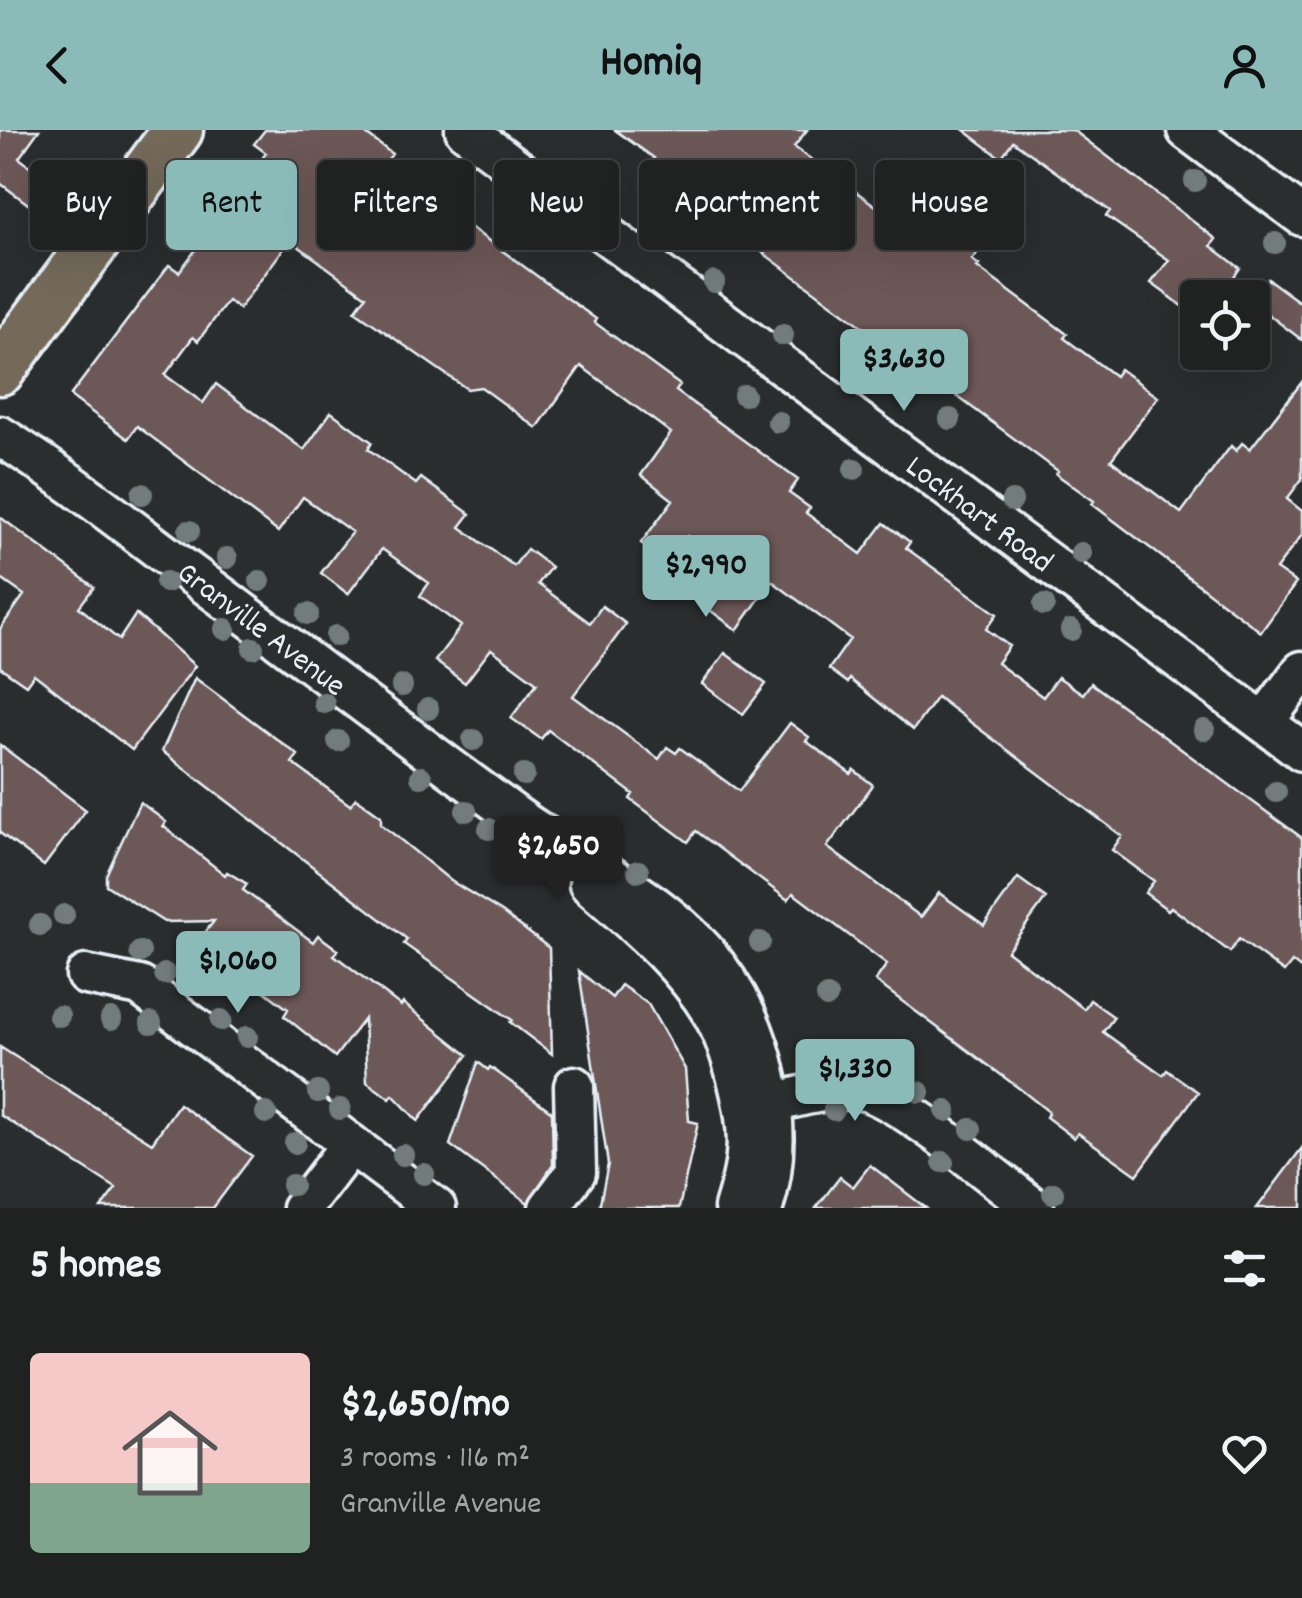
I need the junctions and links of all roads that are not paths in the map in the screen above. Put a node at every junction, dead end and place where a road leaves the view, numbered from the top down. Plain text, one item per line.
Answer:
1 (178, 130) edge
2 (466, 130) edge
3 (1187, 130) edge
4 (1302, 216) edge
5 (0, 370) edge
6 (0, 436) edge
7 (1302, 671) edge
8 (1264, 722) junction
9 (1302, 751) edge
10 (86, 974) dead end
11 (574, 1086) dead end
12 (756, 1107) junction
13 (351, 1144) junction
14 (302, 1208) edge
15 (436, 1208) edge
16 (548, 1208) edge
17 (734, 1208) edge
18 (763, 1208) edge
19 (1034, 1208) edge

1 - 5 main road
2 - 8 street, Lockhart Road
3 - 4 street
6 - 12 street, Granville Avenue
7 - 8 street
8 - 9 street, Lockhart Road
10 - 13 street
11 - 16 street
12 - 17 street
12 - 18 street
12 - 19 street
13 - 14 street
13 - 15 street

